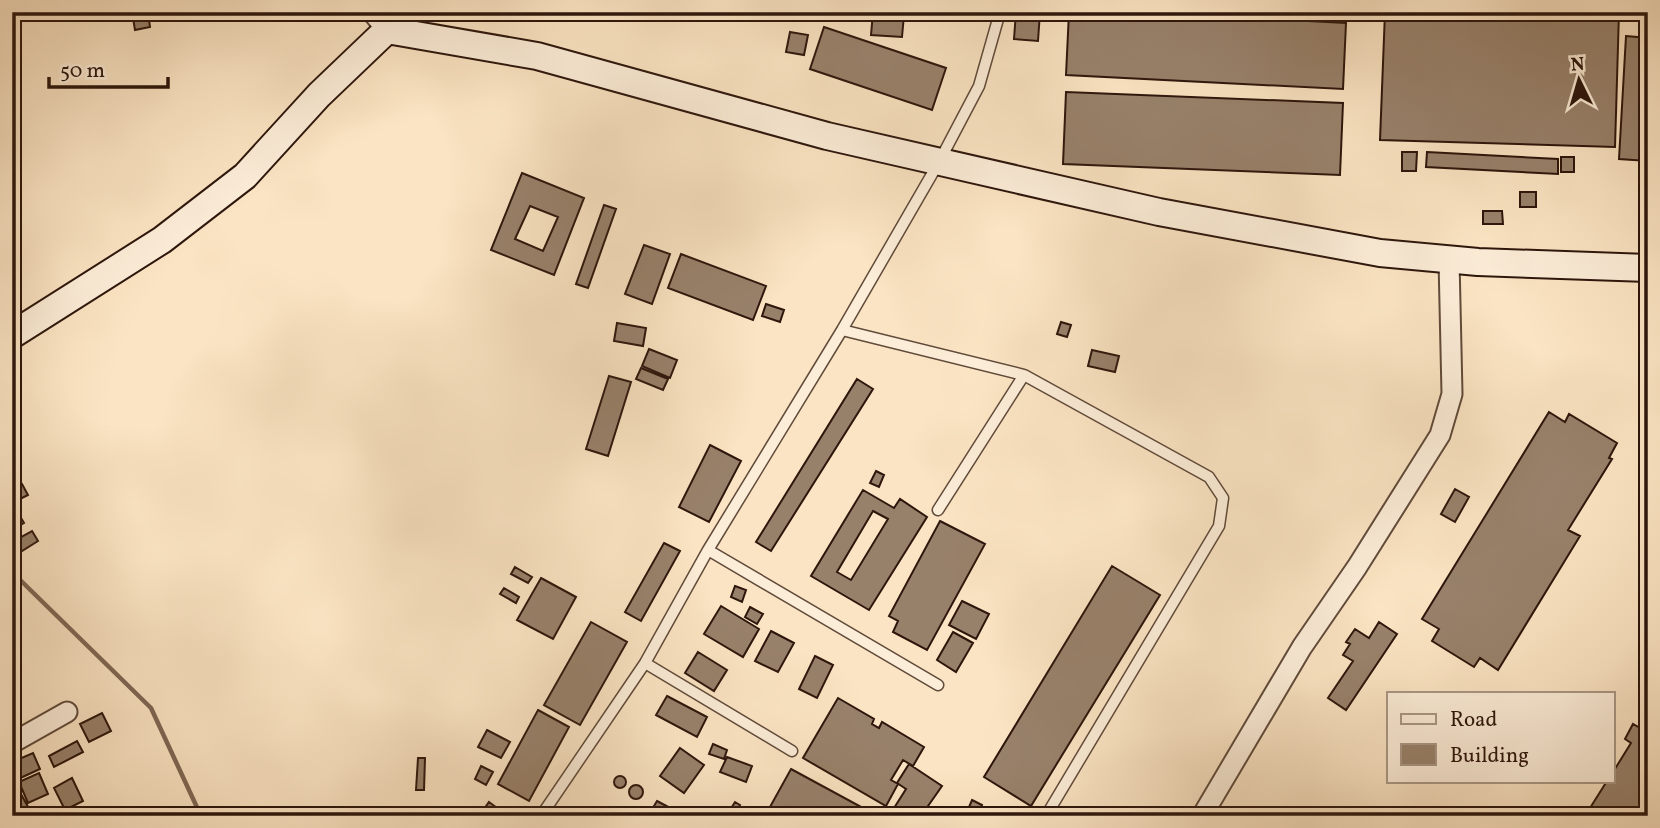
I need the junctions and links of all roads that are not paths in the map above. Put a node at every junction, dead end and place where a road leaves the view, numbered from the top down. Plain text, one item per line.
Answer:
1 (1000, 12) edge
2 (379, 21) edge
3 (939, 162) junction
4 (1449, 260) junction
5 (1648, 268) edge
6 (842, 330) junction
7 (12, 335) edge
8 (1024, 375) junction
9 (938, 510) dead end
10 (708, 550) junction
11 (645, 663) junction
12 (938, 685) dead end
13 (67, 712) dead end
14 (12, 743) edge
15 (792, 751) dead end
16 (541, 816) edge
17 (1046, 816) edge
18 (1202, 816) edge

1 - 3 lane
2 - 3 street
2 - 7 street
3 - 4 street
3 - 6 lane
4 - 5 street
4 - 18 street
6 - 8 lane
6 - 10 lane
8 - 9 lane
8 - 17 lane
10 - 11 lane
10 - 12 lane
11 - 15 lane
11 - 16 lane
13 - 14 street

